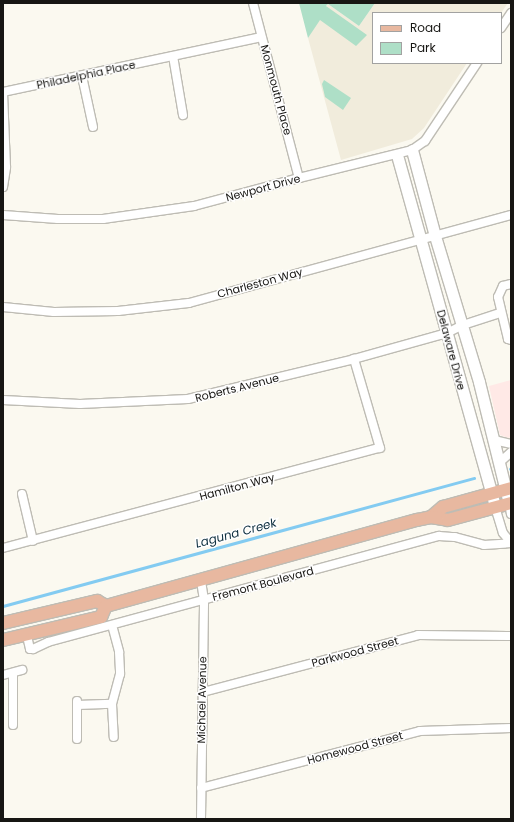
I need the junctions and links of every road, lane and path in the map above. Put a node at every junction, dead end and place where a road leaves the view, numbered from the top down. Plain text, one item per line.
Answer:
1 (253, 3) edge
2 (511, 13) edge
3 (502, 26) edge
4 (261, 37) junction
5 (173, 56) junction
6 (476, 64) edge
7 (82, 76) junction
8 (183, 115) dead end
9 (93, 127) dead end
10 (412, 150) junction
11 (397, 155) junction
12 (299, 178) junction
13 (3, 188) edge
14 (3, 215) edge
15 (511, 215) edge
16 (435, 236) junction
17 (421, 240) junction
18 (511, 284) edge
19 (3, 307) edge
20 (501, 313) junction
21 (463, 325) junction
22 (447, 333) junction
23 (511, 340) edge
24 (354, 359) junction
25 (3, 400) edge
26 (494, 440) junction
27 (511, 444) edge
28 (511, 452) edge
29 (500, 462) junction
30 (508, 489) edge
31 (490, 493) junction
32 (22, 494) dead end
33 (495, 507) junction
34 (510, 507) edge
35 (431, 517) junction
36 (33, 541) junction
37 (511, 543) edge
38 (3, 548) edge
39 (201, 581) junction
40 (204, 600) junction
41 (106, 606) junction
42 (3, 623) edge
43 (112, 625) junction
44 (28, 636) junction
45 (511, 636) edge
46 (3, 640) edge
47 (22, 670) dead end
48 (13, 673) junction
49 (3, 675) edge
50 (202, 692) junction
51 (112, 704) junction
52 (12, 725) dead end
53 (511, 728) edge
54 (114, 737) dead end
55 (77, 739) dead end
56 (201, 788) junction
57 (201, 819) edge

1 - 4 street, Monmouth Place
2 - 3 street
4 - 5 street, Philadelphia Place
4 - 12 street, Monmouth Place
5 - 7 street, Philadelphia Place
5 - 8 street
6 - 10 street, Newport Drive
7 - 9 street
7 - 13 street, Philadelphia Place
10 - 11 street, Newport Drive
10 - 16 street, Delaware Drive
11 - 12 street, Newport Drive
11 - 17 street, Delaware Drive
12 - 14 street, Newport Drive
15 - 16 street, Charleston Way
16 - 17 street, Charleston Way
16 - 21 street, Delaware Drive
17 - 19 street, Charleston Way
17 - 22 street, Delaware Drive
18 - 20 street
20 - 21 street, Roberts Avenue
20 - 23 street
21 - 22 street, Roberts Avenue
21 - 26 street, Delaware Drive
22 - 24 street, Roberts Avenue
22 - 31 street, Delaware Drive
24 - 25 street, Roberts Avenue
24 - 36 street, Hamilton Way
26 - 27 street
26 - 29 street, Delaware Drive
28 - 29 street
29 - 30 street, Delaware Drive
30 - 31 main road, Fremont Boulevard
30 - 34 street, Delaware Drive
31 - 33 street, Delaware Drive
31 - 35 main road, Fremont Boulevard
32 - 36 street
33 - 34 main road, Fremont Boulevard
33 - 35 main road, Fremont Boulevard
33 - 37 street, Delaware Drive
35 - 39 main road, Fremont Boulevard
36 - 38 street, Hamilton Way
37 - 40 street, Fremont Boulevard
39 - 40 street, Michael Avenue
39 - 41 main road, Fremont Boulevard
40 - 43 street, Fremont Boulevard
40 - 50 street, Michael Avenue
41 - 42 main road, Fremont Boulevard
41 - 44 main road
43 - 44 street, Fremont Boulevard
43 - 51 street
44 - 46 main road
45 - 50 street, Parkwood Street
47 - 48 street
48 - 49 street
48 - 52 street
50 - 56 street, Michael Avenue
51 - 54 street
51 - 55 street
53 - 56 street, Homewood Street
56 - 57 street, Michael Avenue

